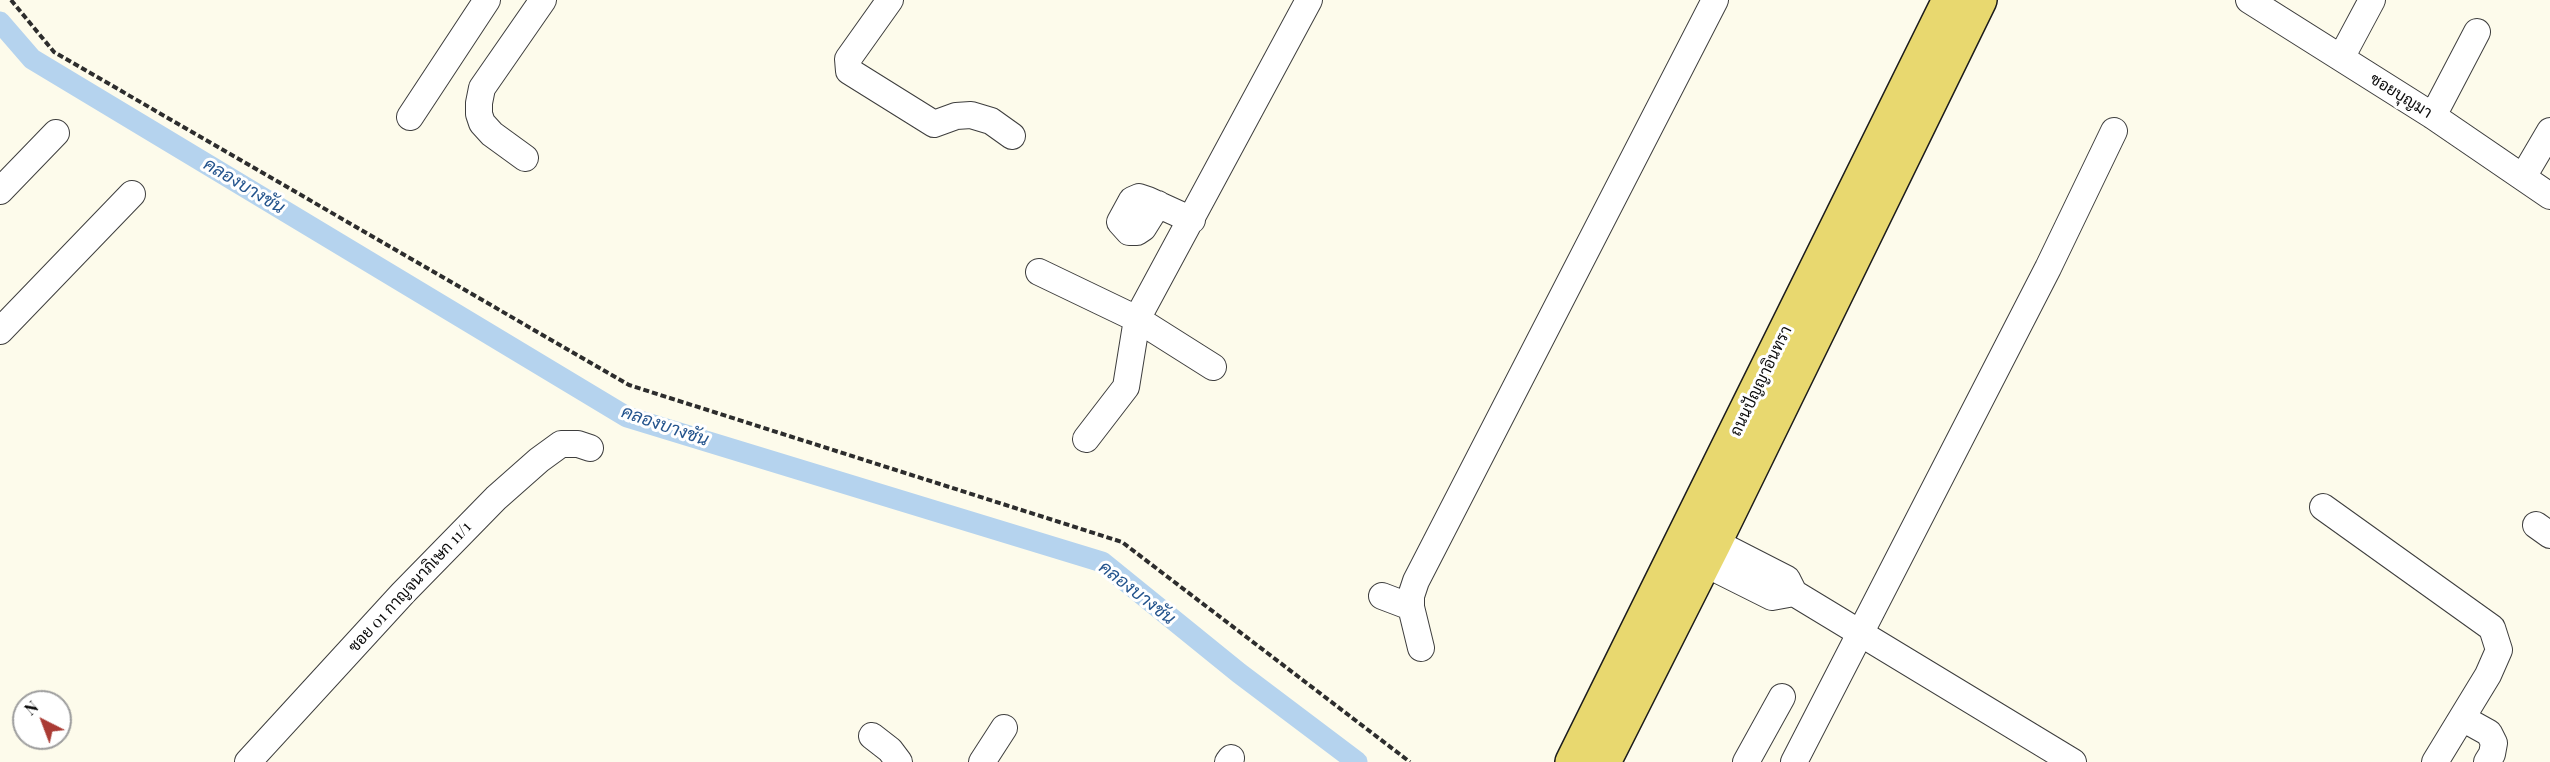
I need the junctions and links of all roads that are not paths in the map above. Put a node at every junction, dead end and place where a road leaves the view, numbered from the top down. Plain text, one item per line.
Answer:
1 (487, 0) edge
2 (543, 0) edge
3 (890, 0) edge
4 (1309, 0) edge
5 (1714, 0) edge
6 (1949, 0) edge
7 (1980, 0) edge
8 (2249, 0) edge
9 (2372, 0) edge
10 (2477, 32) dead end
11 (2341, 58) junction
12 (2433, 116) junction
13 (410, 117) dead end
14 (2114, 131) dead end
15 (2550, 131) edge
16 (56, 133) dead end
17 (1012, 136) dead end
18 (525, 158) dead end
19 (2523, 177) junction
20 (0, 191) edge
21 (132, 194) dead end
22 (2550, 196) edge
23 (1158, 204) dead end
24 (1192, 220) junction
25 (1039, 272) dead end
26 (1137, 319) junction
27 (0, 331) edge
28 (1213, 367) dead end
29 (1086, 440) dead end
30 (590, 448) dead end
31 (2323, 507) dead end
32 (1696, 546) junction
33 (1382, 596) dead end
34 (1411, 606) junction
35 (1860, 635) junction
36 (1421, 648) dead end
37 (1782, 697) dead end
38 (2462, 718) junction
39 (1767, 725) junction
40 (1004, 728) dead end
41 (872, 736) dead end
42 (1798, 754) edge
43 (2058, 758) edge
44 (248, 762) edge
45 (899, 762) edge
46 (982, 762) edge
47 (1572, 762) edge
48 (1604, 762) edge
49 (1746, 762) edge
50 (2435, 762) edge
51 (2487, 762) edge

1 - 13 street
2 - 18 street
3 - 17 street
4 - 24 street
5 - 34 street
6 - 32 main road, ถนนปัญญาอินทรา
7 - 32 main road, ถนนปัญญาอินทรา
8 - 11 street, ซอยบุญมา
9 - 11 street
10 - 12 street
11 - 12 street, ซอยบุญมา
12 - 19 street, ซอยบุญมา
14 - 35 street
15 - 19 street
16 - 20 street
19 - 22 street, ซอยบุญมา
21 - 27 street
23 - 24 street
24 - 26 street
25 - 26 street
26 - 28 street
26 - 29 street
30 - 44 street, ซอย 01 กาญจนาภิเษก 11/1
31 - 38 street
32 - 35 street
32 - 47 main road, ถนนปัญญาอินทรา
32 - 48 main road, ถนนปัญญาอินทรา
33 - 34 street
34 - 36 street
35 - 42 street
35 - 43 street
37 - 39 street
38 - 50 street
38 - 51 street
39 - 42 street
39 - 49 street
40 - 46 street
41 - 45 street

